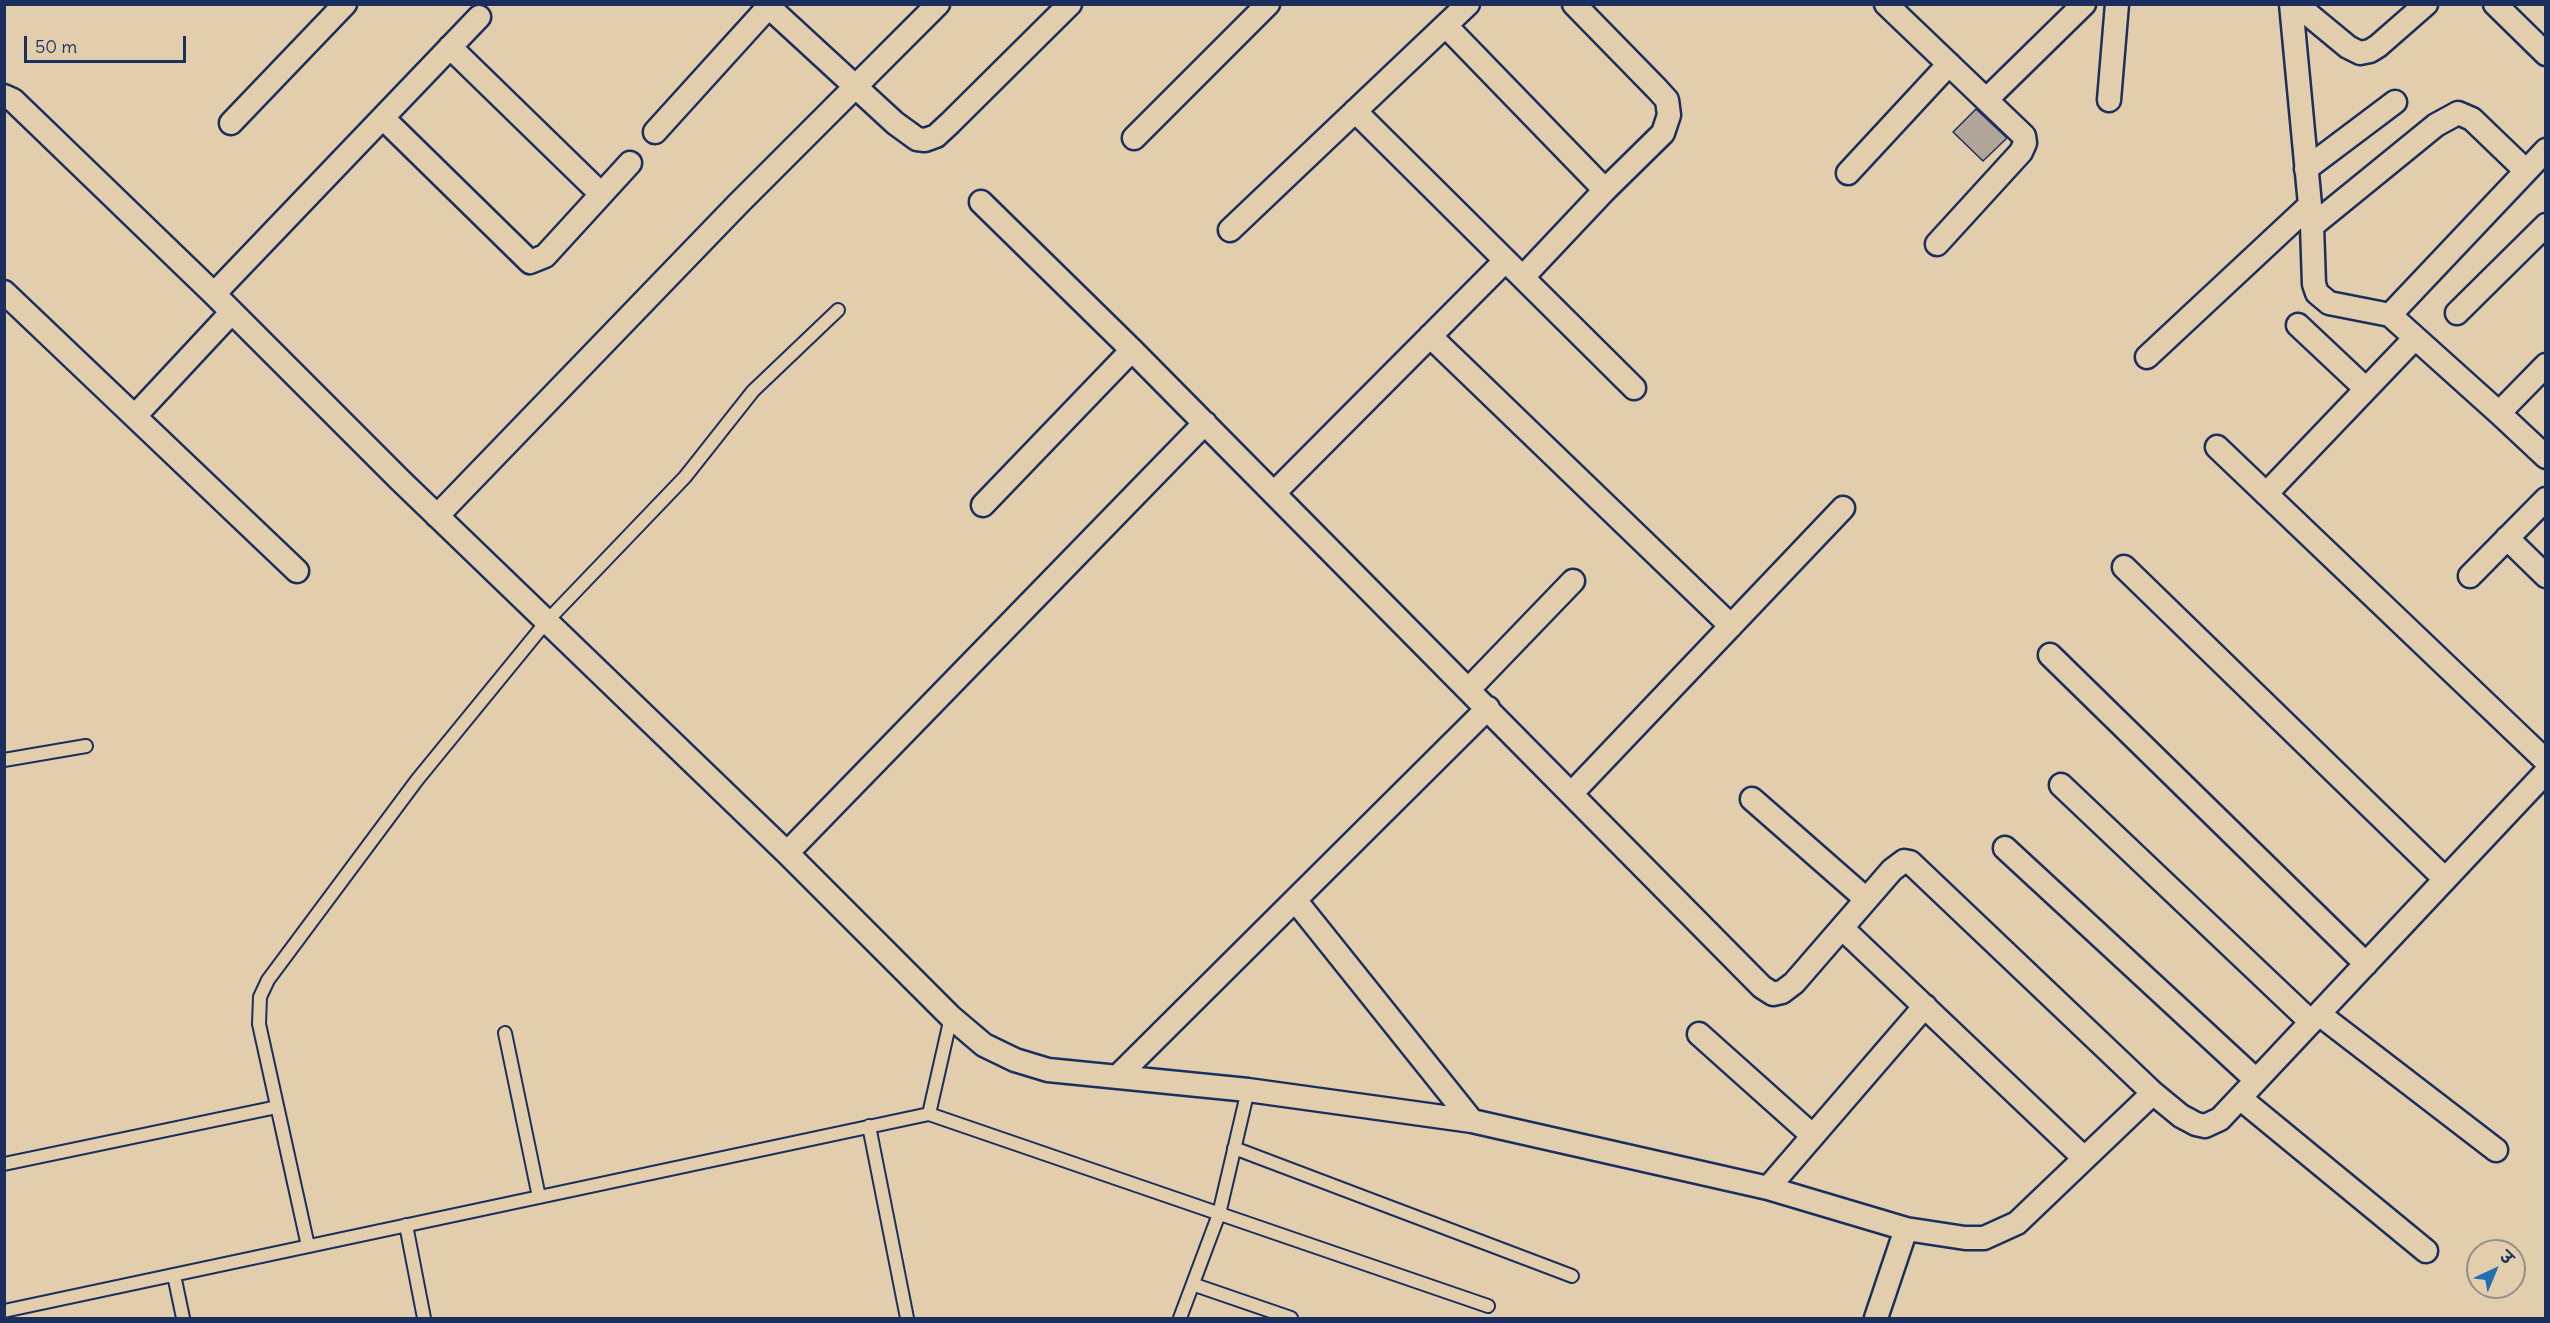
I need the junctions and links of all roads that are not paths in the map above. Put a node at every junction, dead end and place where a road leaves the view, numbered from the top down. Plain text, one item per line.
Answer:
1 (345, 4) edge
2 (938, 4) edge
3 (1070, 4) edge
4 (1268, 4) edge
5 (1468, 4) edge
6 (1574, 4) edge
7 (1886, 4) edge
8 (2084, 4) edge
9 (2117, 4) edge
10 (2291, 4) edge
11 (2296, 4) edge
12 (2426, 4) edge
13 (2495, 4) edge
14 (770, 6) edge
15 (478, 17) dead end
16 (1447, 27) junction
17 (450, 47) junction
18 (2546, 54) edge
19 (1949, 64) junction
20 (856, 85) junction
21 (4, 96) edge
22 (1987, 99) junction
23 (2109, 100) dead end
24 (2395, 102) dead end
25 (1355, 111) junction
26 (383, 118) junction
27 (231, 123) dead end
28 (656, 132) dead end
29 (1134, 138) dead end
30 (2546, 150) edge
31 (630, 163) dead end
32 (2306, 169) junction
33 (2525, 170) junction
34 (1848, 173) dead end
35 (1605, 190) junction
36 (602, 194) junction
37 (981, 202) dead end
38 (2311, 216) junction
39 (2546, 225) edge
40 (1230, 230) dead end
41 (1937, 244) dead end
42 (1506, 261) junction
43 (1523, 277) junction
44 (4, 292) edge
45 (214, 294) junction
46 (838, 310) dead end
47 (231, 313) junction
48 (2457, 313) dead end
49 (2390, 315) junction
50 (2298, 326) dead end
51 (1430, 336) junction
52 (2414, 339) junction
53 (1132, 350) junction
54 (2147, 357) dead end
55 (2546, 365) edge
56 (1634, 388) dead end
57 (2366, 389) junction
58 (2499, 413) junction
59 (135, 416) junction
60 (1205, 423) junction
61 (2217, 447) dead end
62 (2546, 457) edge
63 (1274, 493) junction
64 (2266, 494) junction
65 (2546, 499) edge
66 (983, 505) dead end
67 (1843, 508) dead end
68 (437, 516) junction
69 (2507, 538) junction
70 (2124, 567) dead end
71 (297, 571) dead end
72 (2470, 576) dead end
73 (2546, 576) edge
74 (1573, 580) dead end
75 (547, 621) junction
76 (1731, 626) junction
77 (2050, 655) dead end
78 (1469, 689) junction
79 (1488, 708) junction
80 (86, 746) dead end
81 (4, 760) edge
82 (2546, 760) edge
83 (2546, 772) edge
84 (2061, 784) dead end
85 (1572, 793) junction
86 (1752, 799) dead end
87 (2005, 848) dead end
88 (787, 853) junction
89 (2445, 879) junction
90 (1866, 899) junction
91 (1295, 900) junction
92 (1842, 928) junction
93 (2366, 964) junction
94 (1924, 1006) junction
95 (951, 1017) junction
96 (2315, 1018) junction
97 (505, 1033) dead end
98 (1699, 1034) dead end
99 (1117, 1077) junction
100 (2256, 1080) junction
101 (1248, 1090) junction
102 (2153, 1093) junction
103 (2240, 1098) junction
104 (277, 1107) junction
105 (929, 1114) junction
106 (1472, 1121) junction
107 (869, 1126) junction
108 (1812, 1136) junction
109 (1234, 1148) junction
110 (2496, 1150) dead end
111 (2084, 1158) junction
112 (4, 1164) edge
113 (1768, 1188) junction
114 (539, 1197) junction
115 (1219, 1214) junction
116 (406, 1225) junction
117 (1906, 1229) junction
118 (308, 1246) junction
119 (2426, 1251) dead end
120 (174, 1275) junction
121 (1572, 1276) dead end
122 (1195, 1285) junction
123 (1488, 1306) dead end
124 (4, 1311) edge
125 (183, 1318) edge
126 (424, 1318) edge
127 (907, 1318) edge
128 (1180, 1318) edge
129 (1291, 1318) edge
130 (1876, 1318) edge

1 - 27 street
2 - 20 street
3 - 20 street
4 - 29 street
5 - 16 street
6 - 35 street
7 - 19 street
8 - 22 street
9 - 23 street
10 - 32 street
11 - 12 street
13 - 18 street
14 - 20 street
14 - 28 street
15 - 17 street
16 - 25 street
16 - 35 street
17 - 26 street
17 - 36 street
19 - 22 street
19 - 34 street
20 - 68 street
21 - 45 street
22 - 41 street
24 - 32 street
25 - 40 street
25 - 42 street
26 - 36 street
26 - 45 street
30 - 33 street
31 - 36 street
32 - 38 street
33 - 38 street
33 - 49 street
35 - 43 street
37 - 53 street
38 - 49 street
38 - 54 street
39 - 48 street
42 - 43 street
42 - 51 street
43 - 56 street
44 - 59 street
45 - 47 street
46 - 75 lane
47 - 59 street
47 - 68 street
49 - 52 street
50 - 57 street
51 - 63 street
51 - 76 street
52 - 57 street
52 - 58 street
53 - 60 street
53 - 66 street
55 - 58 street
57 - 64 street
58 - 62 street
59 - 71 street
60 - 63 street
60 - 88 street
61 - 64 street
63 - 78 street
64 - 82 street
65 - 69 street
67 - 76 street
68 - 75 street
69 - 72 street
69 - 73 street
70 - 89 street
74 - 78 street
75 - 88 street
75 - 104 lane
76 - 85 street
77 - 93 street
78 - 79 street
79 - 85 street
79 - 91 street
80 - 81 lane
83 - 89 street
84 - 96 street
85 - 92 street
86 - 90 street
87 - 100 street
88 - 95 street
89 - 93 street
90 - 92 street
90 - 102 street
91 - 99 street
91 - 106 street
92 - 94 street
93 - 96 street
94 - 108 street
94 - 111 street
95 - 99 street
95 - 105 lane
96 - 100 street
96 - 110 street
97 - 114 lane
98 - 108 street
99 - 101 street
100 - 103 street
101 - 106 street
101 - 109 lane
102 - 103 street
102 - 111 street
103 - 119 street
104 - 112 lane
104 - 118 lane
105 - 107 lane
105 - 115 lane
106 - 113 street
107 - 114 lane
107 - 127 lane
108 - 113 street
109 - 115 lane
109 - 121 lane
111 - 117 street
113 - 117 street
114 - 116 lane
115 - 122 lane
115 - 123 lane
116 - 118 lane
116 - 126 lane
117 - 130 street
118 - 120 lane
120 - 124 lane
120 - 125 lane
122 - 128 lane
122 - 129 lane

